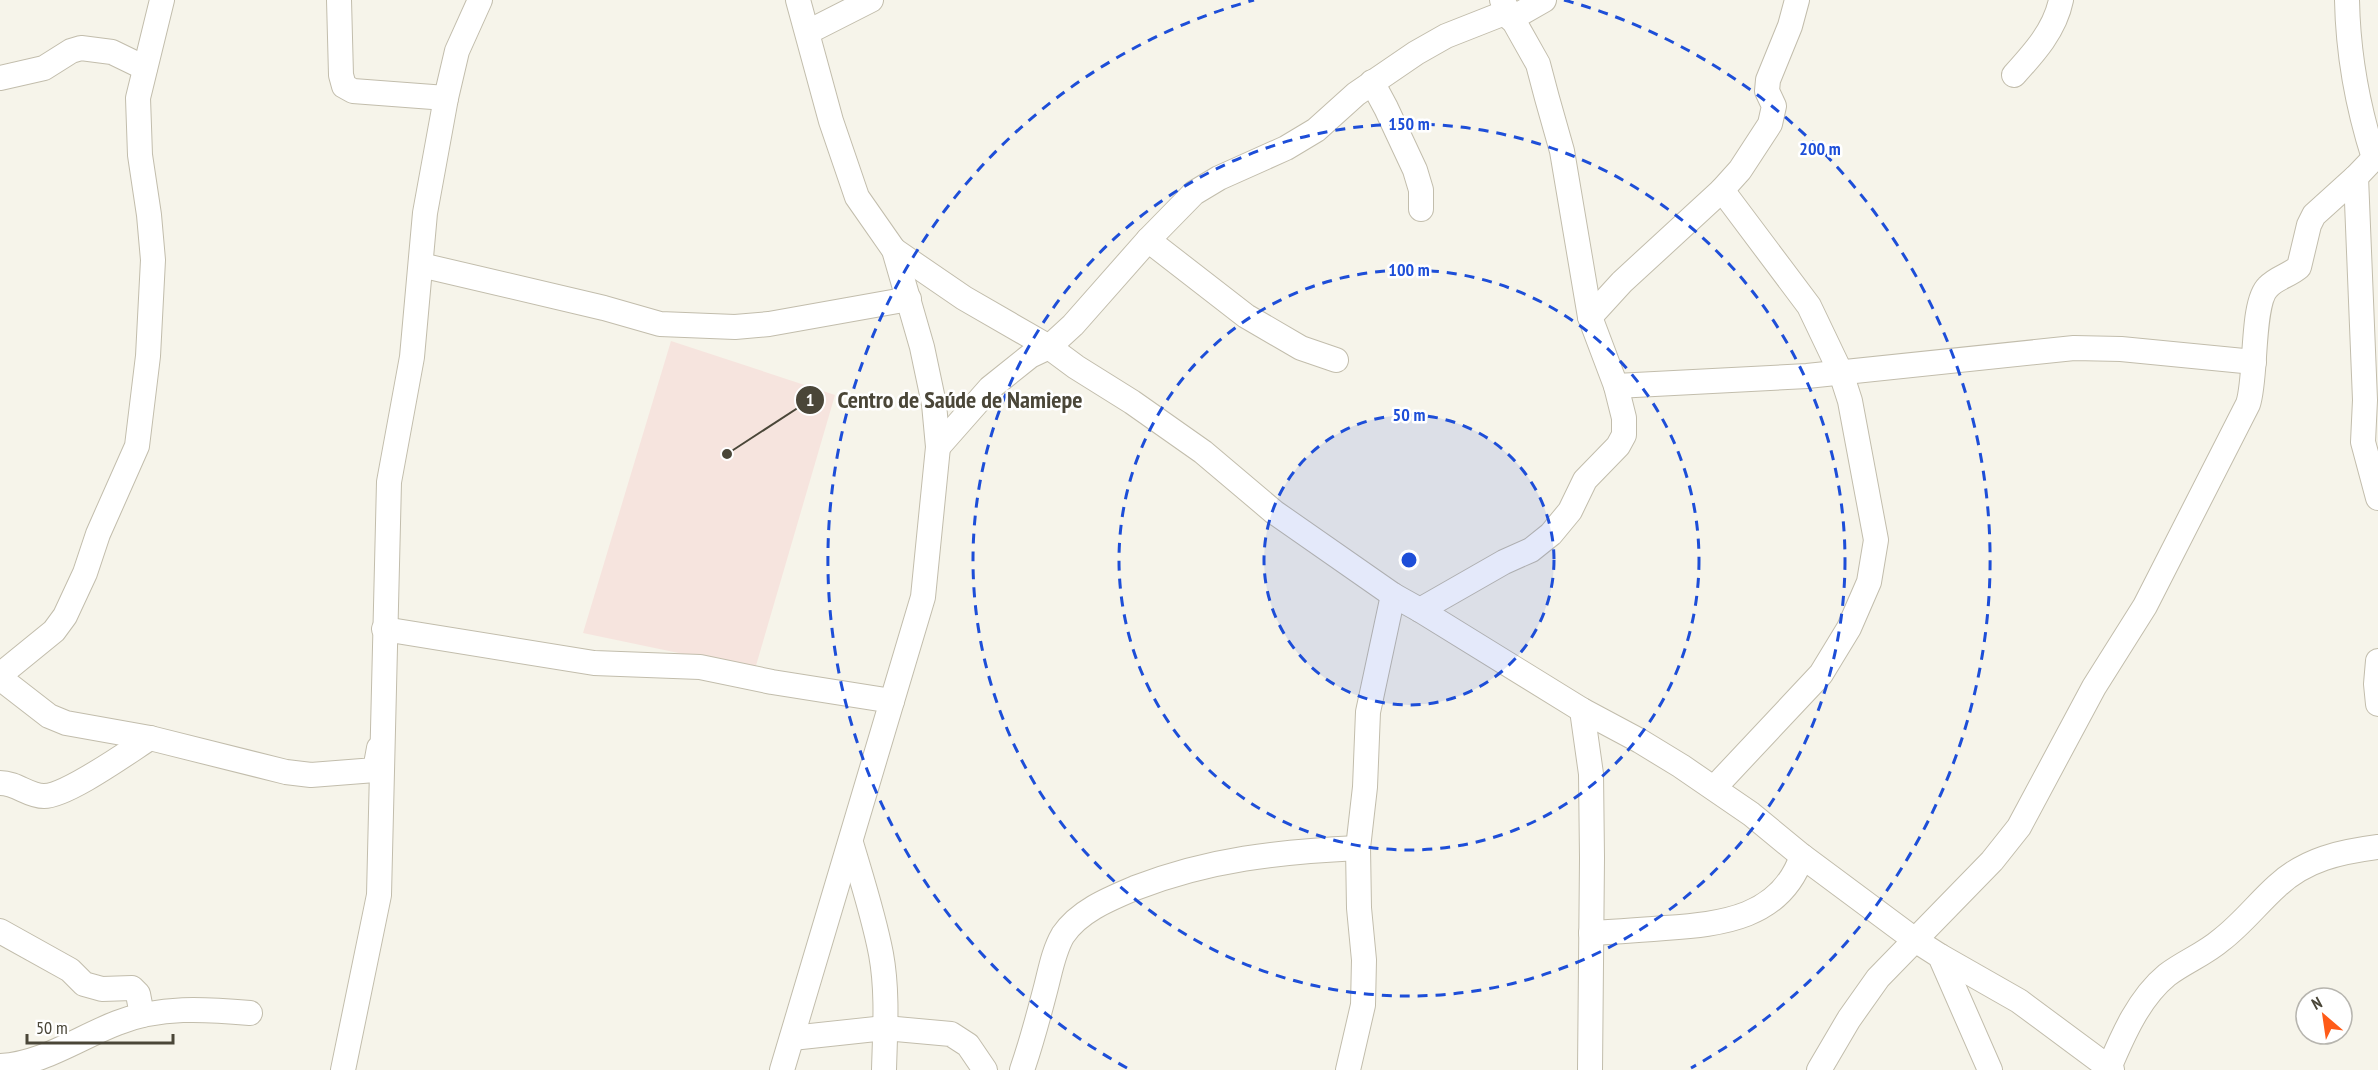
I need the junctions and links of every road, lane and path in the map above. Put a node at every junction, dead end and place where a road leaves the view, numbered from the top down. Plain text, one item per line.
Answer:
1 (162, 0) edge
2 (339, 0) edge
3 (480, 0) edge
4 (798, 0) edge
5 (870, 0) edge
6 (1544, 0) edge
7 (1797, 0) edge
8 (2061, 0) edge
9 (2347, 0) edge
10 (1507, 10) edge
11 (808, 32) junction
12 (145, 68) junction
13 (2014, 75) dead end
14 (0, 78) edge
15 (1372, 82) junction
16 (446, 98) junction
17 (2376, 156) edge
18 (2356, 177) junction
19 (1722, 190) junction
20 (1421, 209) dead end
21 (1148, 240) junction
22 (894, 250) junction
23 (421, 264) junction
24 (909, 299) junction
25 (1590, 317) junction
26 (1049, 347) junction
27 (1336, 360) dead end
28 (2254, 362) junction
29 (1841, 373) junction
30 (1616, 386) junction
31 (938, 447) junction
32 (2378, 498) edge
33 (1393, 595) junction
34 (1420, 610) junction
35 (384, 629) junction
36 (2378, 661) edge
37 (0, 676) edge
38 (892, 701) junction
39 (2378, 704) edge
40 (1582, 710) junction
41 (382, 732) junction
42 (150, 738) junction
43 (0, 783) edge
44 (1714, 788) junction
45 (851, 843) junction
46 (1358, 848) junction
47 (2378, 848) edge
48 (1802, 856) junction
49 (0, 931) edge
50 (1591, 933) junction
51 (1915, 940) junction
52 (1940, 956) junction
53 (250, 1013) dead end
54 (141, 1015) junction
55 (885, 1028) junction
56 (792, 1038) junction
57 (0, 1066) edge
58 (2110, 1069) edge
59 (344, 1070) edge
60 (782, 1070) edge
61 (884, 1070) edge
62 (985, 1070) edge
63 (1022, 1070) edge
64 (1348, 1070) edge
65 (1590, 1070) edge
66 (1819, 1070) edge
67 (1990, 1070) edge

1 - 12 street
2 - 16 street
3 - 16 street
4 - 11 street
5 - 11 street
6 - 10 street
7 - 19 street
8 - 13 street
9 - 17 street
10 - 15 street
10 - 25 street
11 - 22 street
12 - 14 street
12 - 37 street
15 - 20 street
15 - 21 street
16 - 23 street
17 - 18 street
18 - 28 street
18 - 32 street
19 - 25 street
19 - 29 street
21 - 26 street
21 - 27 street
22 - 24 street
22 - 26 street
23 - 24 street
23 - 35 street
24 - 31 street
25 - 30 street
26 - 31 street
26 - 33 street
28 - 29 street
28 - 51 street
29 - 30 street
29 - 44 street
30 - 34 street
31 - 38 street
33 - 34 street
33 - 46 street
34 - 40 street
35 - 38 street
35 - 41 street
36 - 39 street
37 - 42 street
38 - 45 street
40 - 44 street
40 - 50 street
41 - 42 street
41 - 59 street
42 - 43 street
44 - 48 street
45 - 55 street
45 - 56 street
46 - 63 street
46 - 64 street
47 - 58 street
48 - 50 street
48 - 51 street
49 - 54 street
50 - 65 street
51 - 52 street
51 - 66 street
52 - 58 street
52 - 67 street
53 - 54 street
54 - 57 street
55 - 56 street
55 - 61 street
55 - 62 street
56 - 60 street

